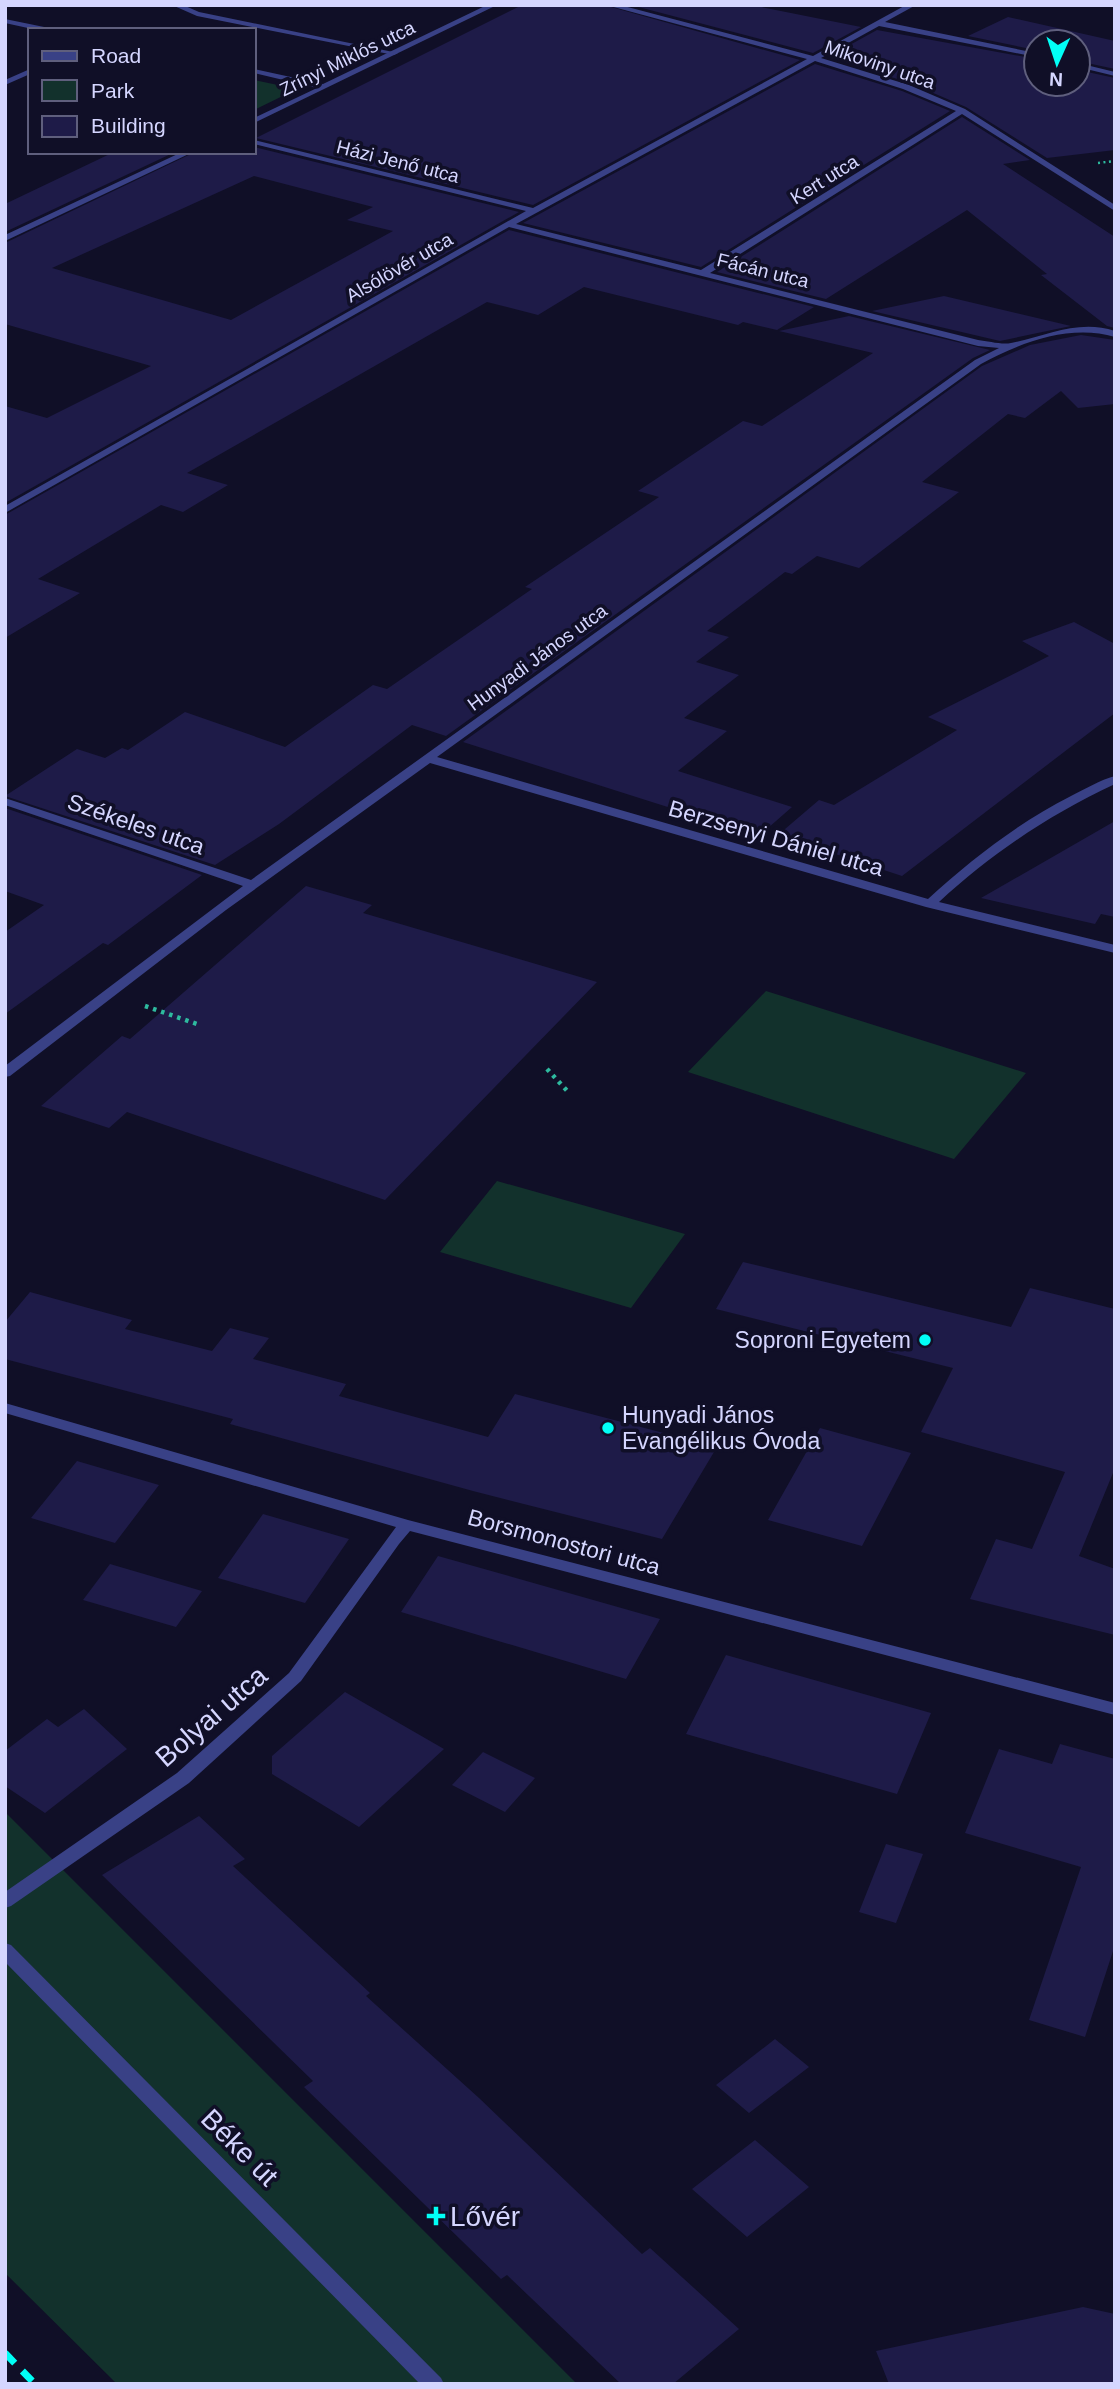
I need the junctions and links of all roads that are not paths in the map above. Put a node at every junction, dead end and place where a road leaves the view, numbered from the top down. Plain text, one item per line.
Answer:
1 (176, 5) edge
2 (493, 5) edge
3 (610, 5) edge
4 (912, 5) edge
5 (984, 5) edge
6 (1010, 5) edge
7 (5, 21) edge
8 (877, 23) junction
9 (39, 28) edge
10 (394, 52) junction
11 (1022, 52) edge
12 (813, 58) junction
13 (1092, 68) edge
14 (256, 71) edge
15 (28, 72) edge
16 (1115, 74) edge
17 (7, 82) edge
18 (23, 85) dead end
19 (325, 87) junction
20 (962, 111) junction
21 (256, 120) edge
22 (256, 142) edge
23 (185, 154) edge
24 (1115, 209) edge
25 (535, 211) junction
26 (510, 225) junction
27 (5, 238) edge
28 (703, 273) junction
29 (1115, 334) edge
30 (1007, 346) junction
31 (5, 510) edge
32 (428, 758) junction
33 (1115, 779) edge
34 (5, 801) edge
35 (253, 886) junction
36 (930, 904) junction
37 (1115, 949) edge
38 (5, 1073) edge
39 (5, 1408) edge
40 (407, 1525) junction
41 (1115, 1709) edge
42 (5, 1901) edge
43 (5, 1950) edge
44 (435, 2384) edge

1 - 10 street
2 - 10 street, Zrínyi Miklós utca
3 - 12 street, Mikoviny utca
4 - 8 street, Alsólövér utca
5 - 6 street
7 - 9 street
8 - 11 street
8 - 12 street, Alsólövér utca
10 - 19 street, Zrínyi Miklós utca
12 - 20 street, Mikoviny utca
12 - 25 street, Alsólövér utca
13 - 16 street
14 - 19 street
15 - 17 street
17 - 18 street
19 - 21 street, Zrínyi Miklós utca
20 - 24 street, Mikoviny utca
20 - 28 street, Kert utca
22 - 25 street, Házi Jenő utca
23 - 27 street
25 - 26 street, Alsólövér utca
26 - 28 street, Fácán utca
26 - 31 street, Alsólövér utca
28 - 30 street, Fácán utca
29 - 30 street, Hunyadi János utca
30 - 32 street, Hunyadi János utca
32 - 35 street, Hunyadi János utca
32 - 36 street, Berzsenyi Dániel utca
33 - 36 street
34 - 35 street, Székeles utca
35 - 38 street, Hunyadi János utca
36 - 37 street, Berzsenyi Dániel utca
39 - 40 street, Borsmonostori utca
40 - 41 street, Borsmonostori utca
40 - 42 street, Bolyai utca
43 - 44 street, Béke út

